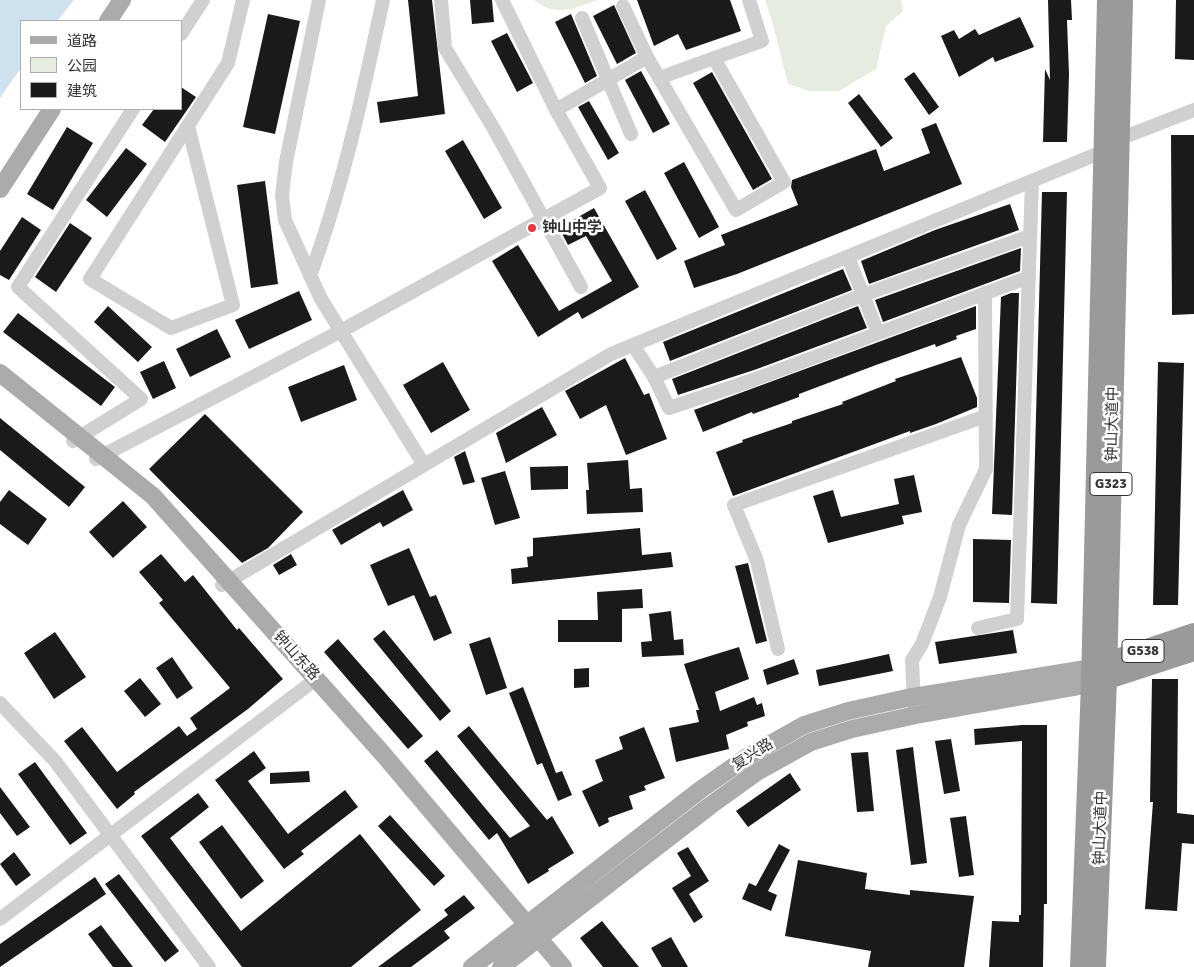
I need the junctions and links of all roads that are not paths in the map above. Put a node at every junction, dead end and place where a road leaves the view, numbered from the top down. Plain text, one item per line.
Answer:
1 (109, 0) edge
2 (122, 0) edge
3 (203, 0) edge
4 (244, 0) edge
5 (319, 0) edge
6 (383, 0) edge
7 (441, 0) edge
8 (502, 0) edge
9 (749, 0) edge
10 (1107, 0) edge
11 (1123, 0) edge
12 (623, 6) dead end
13 (582, 18) dead end
14 (96, 20) edge
15 (109, 20) edge
16 (182, 32) edge
17 (647, 57) junction
18 (714, 58) junction
19 (659, 78) junction
20 (610, 79) junction
21 (38, 110) edge
22 (51, 110) edge
23 (132, 110) edge
24 (556, 110) junction
25 (1194, 110) edge
26 (188, 126) junction
27 (631, 134) dead end
28 (1119, 139) junction
29 (1102, 152) junction
30 (0, 169) edge
31 (1032, 181) junction
32 (0, 189) edge
33 (544, 219) junction
34 (1030, 236) junction
35 (848, 257) junction
36 (310, 276) junction
37 (1029, 277) junction
38 (581, 287) dead end
39 (985, 293) junction
40 (863, 295) junction
41 (341, 331) junction
42 (878, 333) junction
43 (633, 345) junction
44 (0, 374) edge
45 (654, 377) junction
46 (0, 384) edge
47 (986, 416) junction
48 (77, 439) junction
49 (100, 457) junction
50 (424, 465) junction
51 (225, 583) junction
52 (978, 628) dead end
53 (1194, 634) edge
54 (778, 649) dead end
55 (1194, 651) edge
56 (1099, 674) junction
57 (313, 682) junction
58 (913, 697) junction
59 (0, 703) edge
60 (916, 715) junction
61 (112, 834) junction
62 (0, 919) edge
63 (529, 935) junction
64 (210, 967) edge
65 (472, 967) edge
66 (501, 967) edge
67 (550, 967) edge
68 (563, 967) edge
69 (1080, 967) edge
70 (1096, 967) edge

1 - 14 main road
2 - 15 main road
3 - 16 street
4 - 26 street
5 - 36 street
6 - 36 street
7 - 33 street
8 - 24 street
9 - 18 street
10 - 29 highway, 钟山大道中 / G323
11 - 28 highway, 钟山大道中 / G323
12 - 17 street
13 - 20 street
17 - 19 street
17 - 20 street
18 - 19 street
18 - 19 street
20 - 24 street
20 - 27 street
21 - 30 main road
22 - 32 main road
23 - 48 street
24 - 33 street
25 - 28 street
26 - 26 street
28 - 29 street
28 - 56 highway, 钟山大道中 / G323
29 - 31 street
29 - 56 highway, 钟山大道中 / G323
31 - 34 street
31 - 35 street
33 - 38 street
33 - 41 street
34 - 37 street
34 - 40 street
35 - 40 street
35 - 43 street
36 - 41 street
37 - 39 street
37 - 52 street
39 - 42 street
39 - 47 street
40 - 42 street
40 - 45 street
41 - 49 street
41 - 50 street
42 - 45 street
43 - 45 street
43 - 50 street
44 - 48 main road, 钟山东路
46 - 48 main road, 钟山东路
47 - 54 street
47 - 58 street
48 - 49 main road, 钟山东路
49 - 51 main road, 钟山东路
50 - 51 street
51 - 57 main road, 钟山东路
53 - 56 highway, G538
55 - 56 highway, G538
56 - 58 main road, 复兴路
56 - 60 main road, 复兴路
56 - 69 highway, 钟山大道中 / G323
56 - 70 highway, 钟山大道中 / G323
57 - 61 street
57 - 63 main road, 钟山东路
58 - 60 street
58 - 63 main road, 复兴路
59 - 61 street
60 - 63 main road, 复兴路
61 - 62 street
61 - 64 street
63 - 65 main road, 复兴路
63 - 66 main road, 复兴路
63 - 67 main road, 钟山东路
63 - 68 main road, 钟山东路

